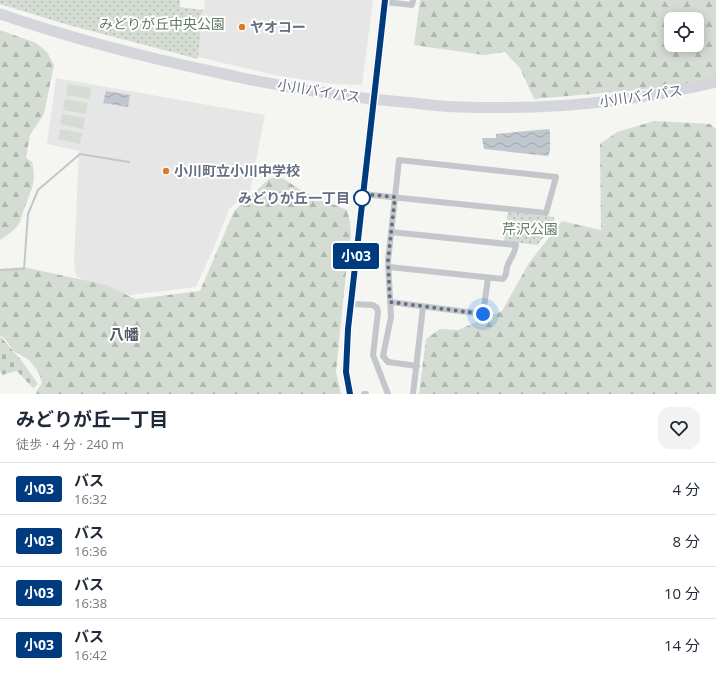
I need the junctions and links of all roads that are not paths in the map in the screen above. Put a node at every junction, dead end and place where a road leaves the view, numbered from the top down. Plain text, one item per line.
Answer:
1 (413, 0) edge
2 (385, 1) edge
3 (0, 14) edge
4 (716, 82) edge
5 (374, 100) junction
6 (362, 194) junction
7 (395, 197) junction
8 (391, 232) junction
9 (388, 267) junction
10 (488, 278) junction
11 (390, 302) junction
12 (352, 304) junction
13 (423, 307) junction
14 (417, 366) junction
15 (350, 394) edge
16 (388, 394) edge
17 (414, 394) edge

1 - 2 street
2 - 5 street
3 - 5 highway, 小川バイパス
4 - 5 highway, 小川バイパス
5 - 6 street
6 - 7 street
6 - 12 street
7 - 7 street
7 - 8 street
8 - 9 street
8 - 10 street
9 - 10 street
9 - 11 street
10 - 13 street
11 - 13 street
11 - 14 street
12 - 15 street
12 - 16 street
13 - 14 street
14 - 17 street

